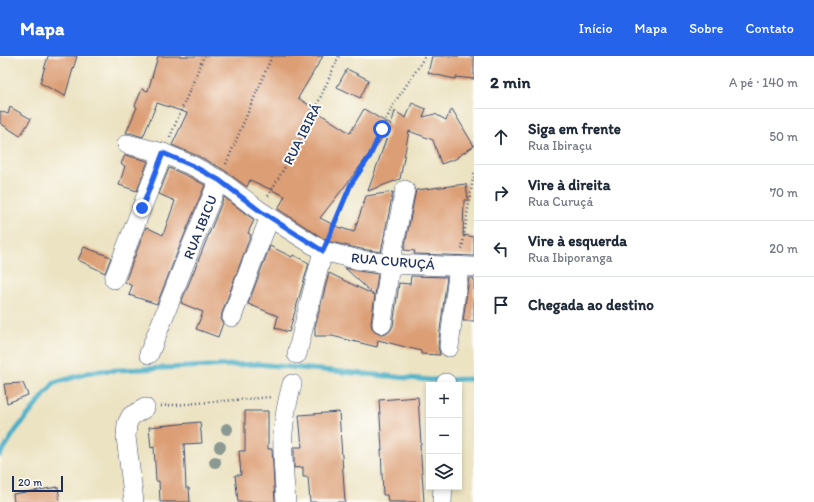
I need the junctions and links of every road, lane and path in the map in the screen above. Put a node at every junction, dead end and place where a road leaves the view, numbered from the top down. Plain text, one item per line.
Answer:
1 (204, 56) edge
2 (272, 56) edge
3 (339, 56) edge
4 (425, 56) edge
5 (127, 144) dead end
6 (163, 153) junction
7 (474, 171) edge
8 (219, 180) junction
9 (405, 190) dead end
10 (265, 214) junction
11 (323, 251) junction
12 (390, 264) junction
13 (467, 267) edge
14 (114, 279) dead end
15 (232, 317) dead end
16 (382, 324) dead end
17 (448, 347) dead end
18 (149, 354) dead end
19 (297, 354) dead end
20 (290, 390) joint
21 (145, 408) joint
22 (442, 490) edge
23 (134, 502) edge
24 (286, 502) edge
25 (442, 502) edge

1 - 6 path
2 - 8 path, RUA IBICU
3 - 10 path, RUA IBIRÁ
4 - 11 path
5 - 6 street, RUA CURUÇÁ
6 - 8 street, RUA CURUÇÁ
6 - 14 street
7 - 13 path
8 - 10 street, RUA CURUÇÁ
8 - 18 street, RUA IBICU
9 - 12 street
10 - 11 street, RUA CURUÇÁ
10 - 15 street
11 - 12 street, RUA CURUÇÁ
11 - 19 street
12 - 13 street, RUA CURUÇÁ
12 - 16 street
13 - 17 street
20 - 21 path
20 - 24 street
21 - 23 street
22 - 25 street

